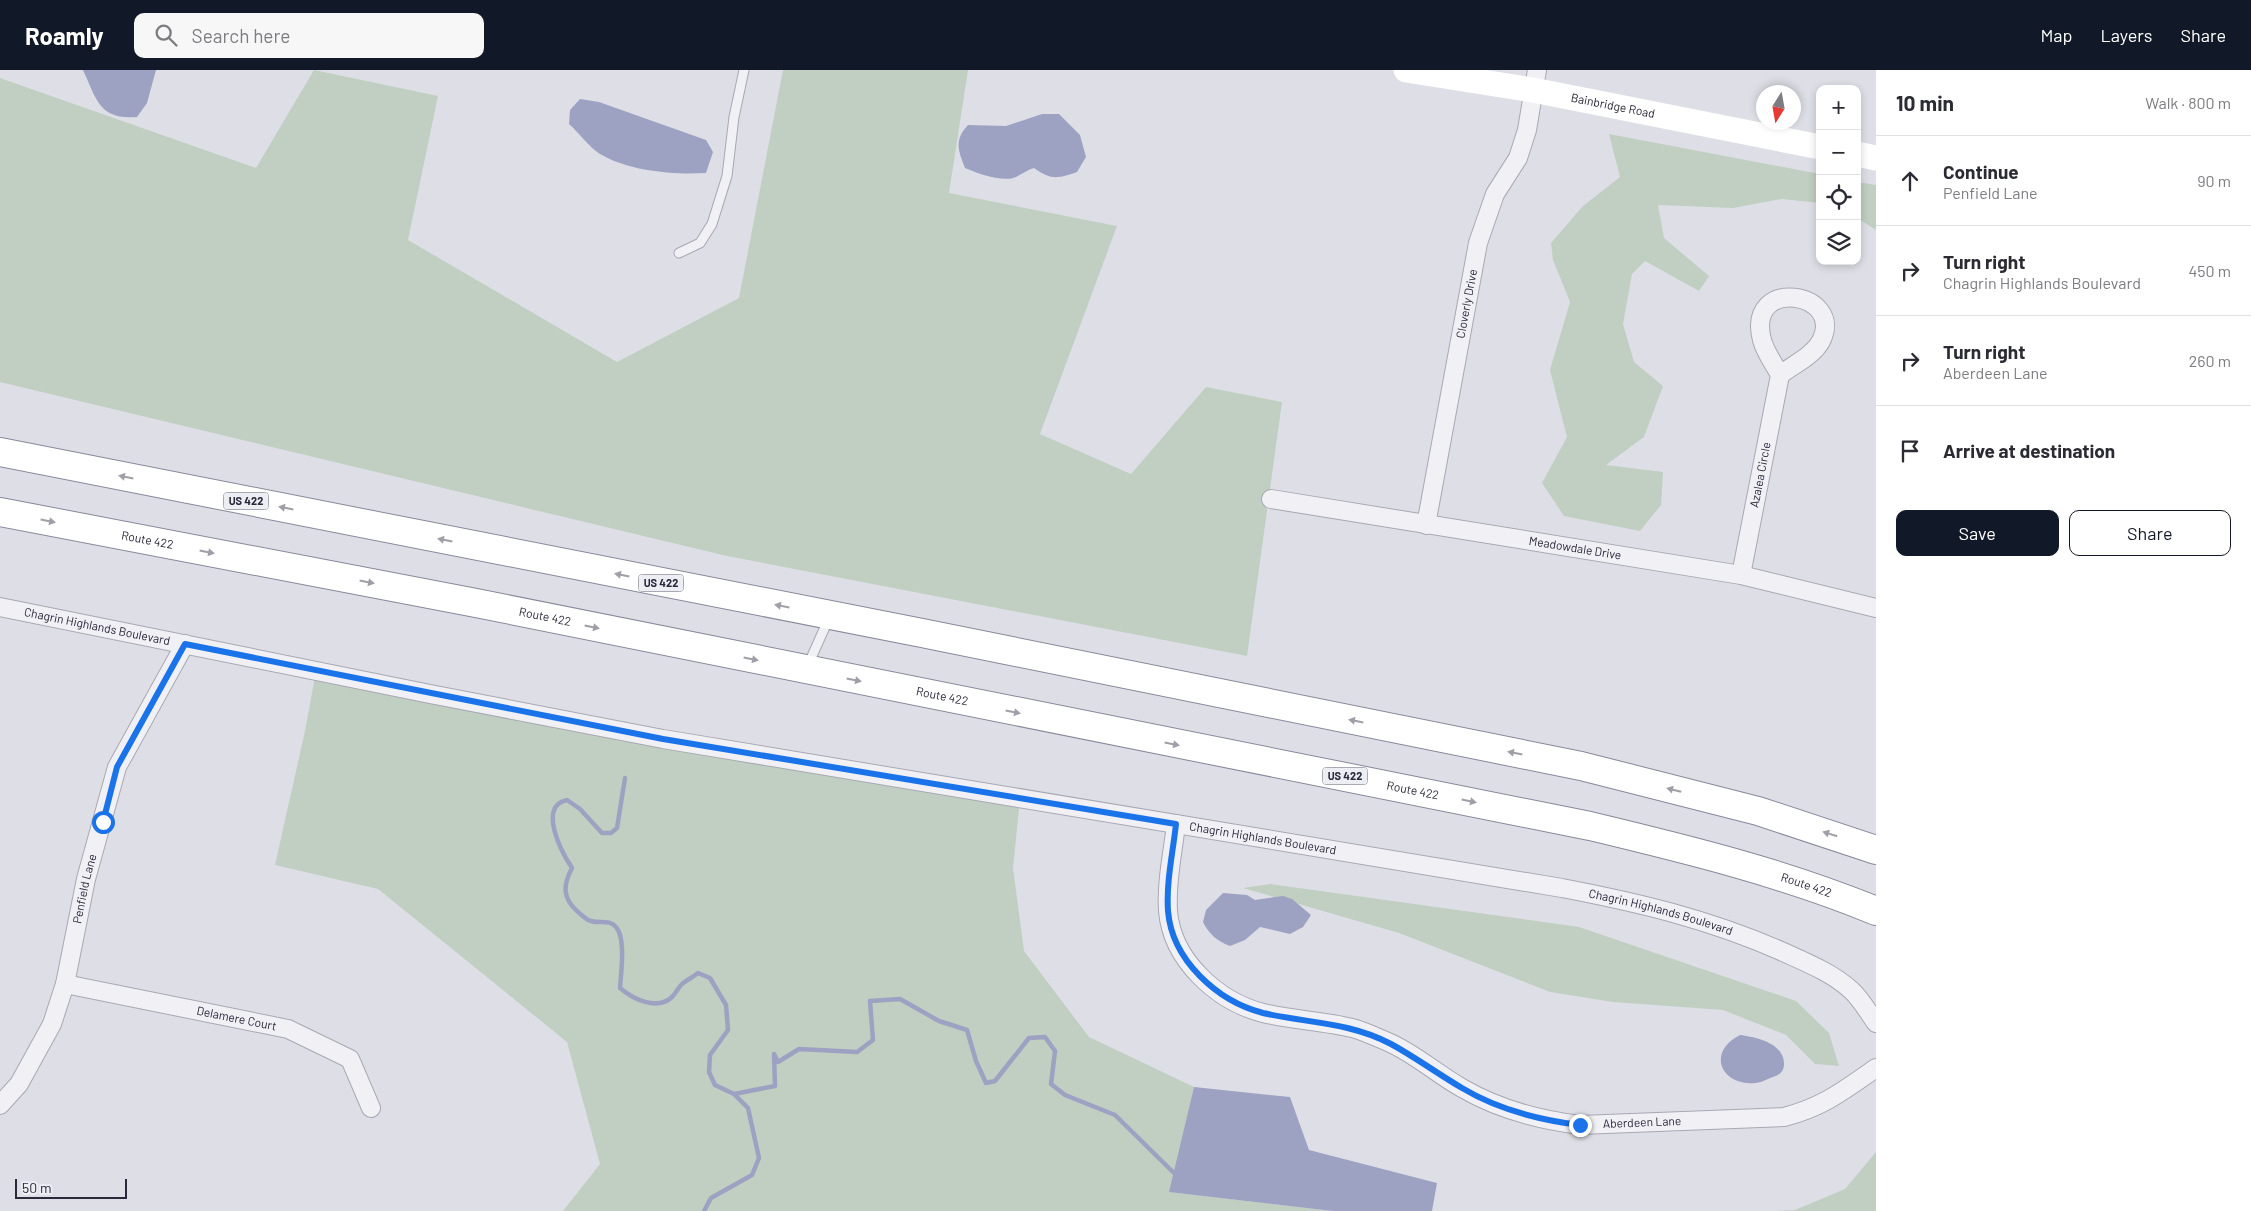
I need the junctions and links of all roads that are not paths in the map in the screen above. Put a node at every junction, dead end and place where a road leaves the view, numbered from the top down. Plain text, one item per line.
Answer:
1 (744, 70) edge
2 (1406, 70) edge
3 (1535, 80) edge
4 (1816, 146) edge
5 (1861, 155) edge
6 (1876, 158) edge
7 (679, 253) dead end
8 (1780, 375) junction
9 (0, 452) edge
10 (1271, 499) dead end
11 (0, 512) edge
12 (1426, 525) junction
13 (1741, 575) junction
14 (0, 607) edge
15 (1876, 608) edge
16 (829, 616) junction
17 (185, 644) junction
18 (806, 670) junction
19 (1176, 824) junction
20 (1876, 850) edge
21 (1876, 911) edge
22 (66, 984) junction
23 (1876, 1023) edge
24 (1876, 1068) edge
25 (0, 1105) edge
26 (371, 1108) dead end

1 - 7 lane
2 - 3 street, Bainbridge Road
3 - 4 street, Bainbridge Road
3 - 12 street, Cloverly Drive
5 - 6 street
8 - 8 street
8 - 13 street, Azalea Circle
16 -> 9 highway, US 422
10 - 12 street, Meadowdale Drive
11 -> 18 highway, Route 422 / US 422
12 - 13 street, Meadowdale Drive
13 - 15 street, Meadowdale Drive
14 - 17 street, Chagrin Highlands Boulevard
16 - 18 lane
20 -> 16 highway, US 422
17 - 19 street, Chagrin Highlands Boulevard
17 - 22 street, Penfield Lane
18 -> 21 highway, Route 422 / US 422
19 - 23 street, Chagrin Highlands Boulevard
19 - 24 street, Aberdeen Lane
22 - 25 street, Penfield Lane
22 - 26 street, Delamere Court

